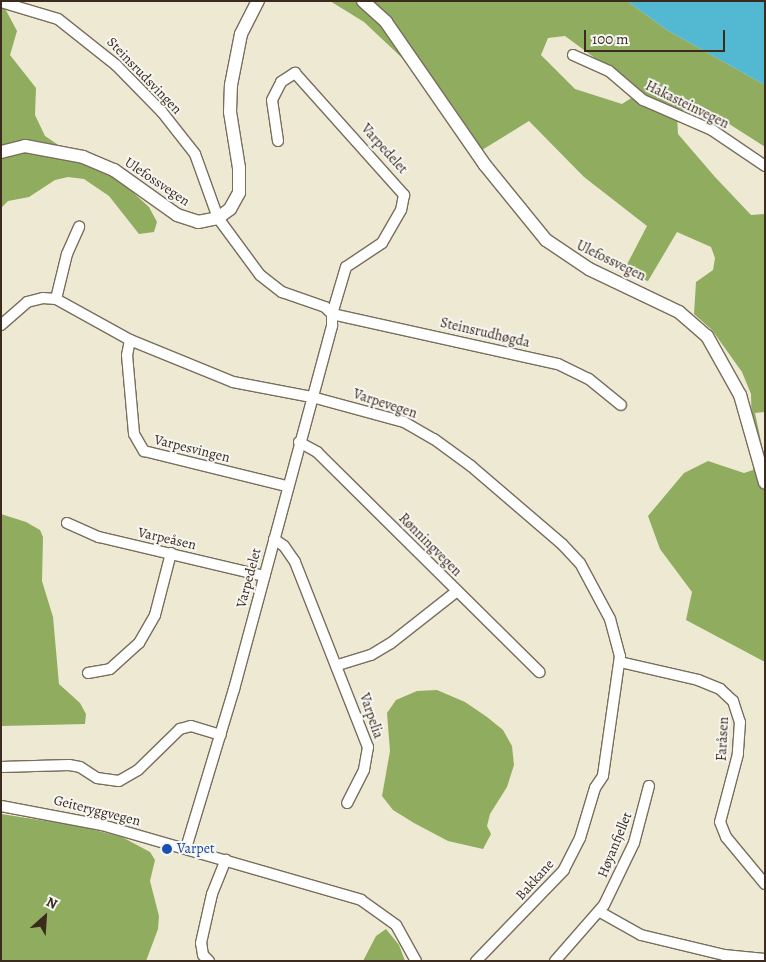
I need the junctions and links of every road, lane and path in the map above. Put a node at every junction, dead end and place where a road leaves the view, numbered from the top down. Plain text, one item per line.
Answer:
1 (258, 1) edge
2 (363, 1) edge
3 (1, 2) edge
4 (573, 55) dead end
5 (278, 141) dead end
6 (1, 152) edge
7 (765, 166) edge
8 (218, 218) junction
9 (79, 227) dead end
10 (56, 299) junction
11 (332, 314) junction
12 (1, 325) edge
13 (130, 340) junction
14 (312, 397) junction
15 (620, 405) dead end
16 (300, 442) junction
17 (762, 466) edge
18 (765, 483) edge
19 (287, 486) junction
20 (67, 523) dead end
21 (274, 539) junction
22 (171, 554) junction
23 (264, 576) junction
24 (457, 591) junction
25 (620, 662) junction
26 (338, 665) junction
27 (539, 672) dead end
28 (88, 673) dead end
29 (221, 735) junction
30 (1, 767) edge
31 (603, 776) joint
32 (649, 786) dead end
33 (347, 803) dead end
34 (1, 806) edge
35 (186, 848) junction
36 (226, 860) junction
37 (765, 884) edge
38 (600, 912) junction
39 (724, 958) edge
40 (765, 958) edge
41 (209, 961) edge
42 (416, 961) edge
43 (476, 961) edge
44 (555, 961) edge

1 - 8 street
2 - 17 street, Ulefossvegen
3 - 8 street, Steinsrudsvingen
4 - 7 street, Hakasteinvegen
5 - 11 street, Varpedelet
6 - 8 street, Ulefossvegen
8 - 11 street
9 - 10 street
10 - 12 street
10 - 13 street, Varpevegen
11 - 14 street, Varpedelet
11 - 15 street, Steinsrudhøgda
13 - 14 street, Varpevegen
13 - 19 street, Varpesvingen
14 - 16 street, Varpedelet
14 - 25 street, Varpevegen
16 - 19 street, Varpedelet
16 - 24 street, Rønningvegen
17 - 18 street, Ulefossvegen
19 - 21 street, Varpedelet
20 - 22 street, Varpeåsen
21 - 23 street, Varpedelet
21 - 26 street, Varpelia
22 - 23 street, Varpeåsen
22 - 28 street
23 - 29 street, Varpedelet
24 - 26 street
24 - 27 street, Rønningvegen
25 - 31 street, Varpevegen
25 - 37 street, Faråsen
26 - 33 street, Varpelia
29 - 30 street
29 - 35 street, Varpedelet
31 - 43 street, Bakkane
32 - 38 street, Høyanfjellet
34 - 35 street, Geiteryggvegen
35 - 36 street
36 - 41 street
36 - 42 street
38 - 39 street
38 - 44 street, Høyanfjellet
39 - 40 street

